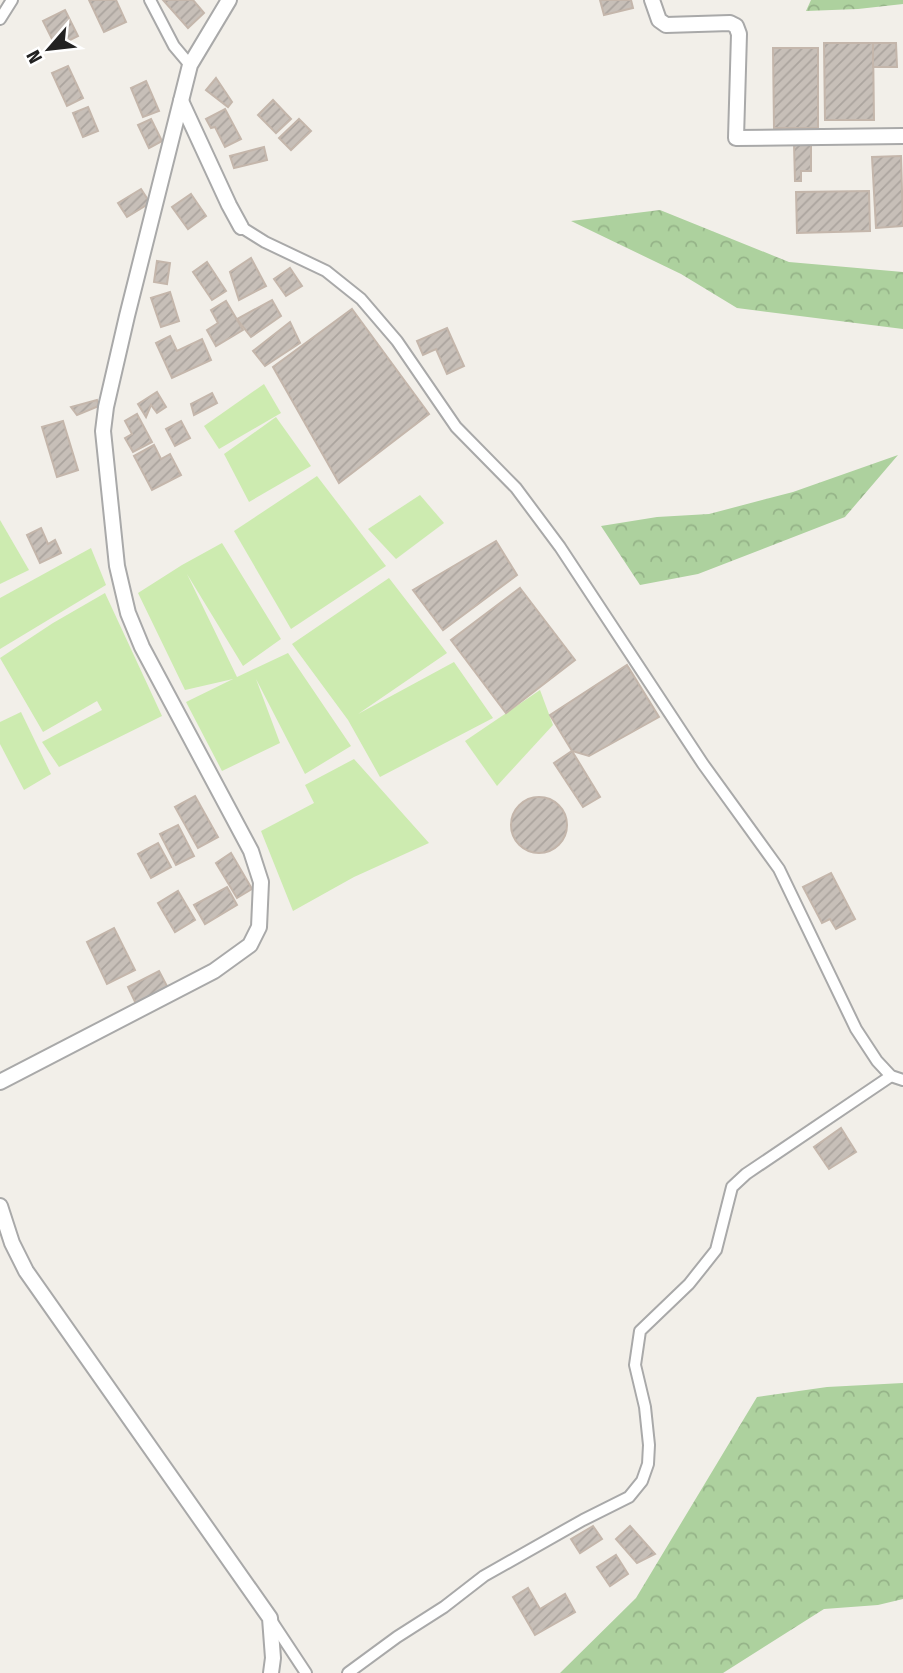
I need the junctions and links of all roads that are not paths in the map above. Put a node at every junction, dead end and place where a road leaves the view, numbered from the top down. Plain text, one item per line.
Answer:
1 (12, 0) edge
2 (150, 0) edge
3 (229, 0) edge
4 (652, 0) edge
5 (0, 19) edge
6 (190, 65) junction
7 (181, 101) junction
8 (903, 136) edge
9 (241, 227) joint
10 (891, 1076) junction
11 (903, 1080) edge
12 (0, 1082) edge
13 (0, 1206) edge
14 (270, 1618) junction
15 (271, 1673) edge
16 (306, 1673) edge
17 (348, 1673) edge

1 - 5 street
2 - 6 street
3 - 6 street
4 - 8 street
6 - 7 street
7 - 9 street
7 - 12 street
9 - 10 street
10 - 11 street
10 - 17 street
13 - 14 street
14 - 15 street
14 - 16 street

